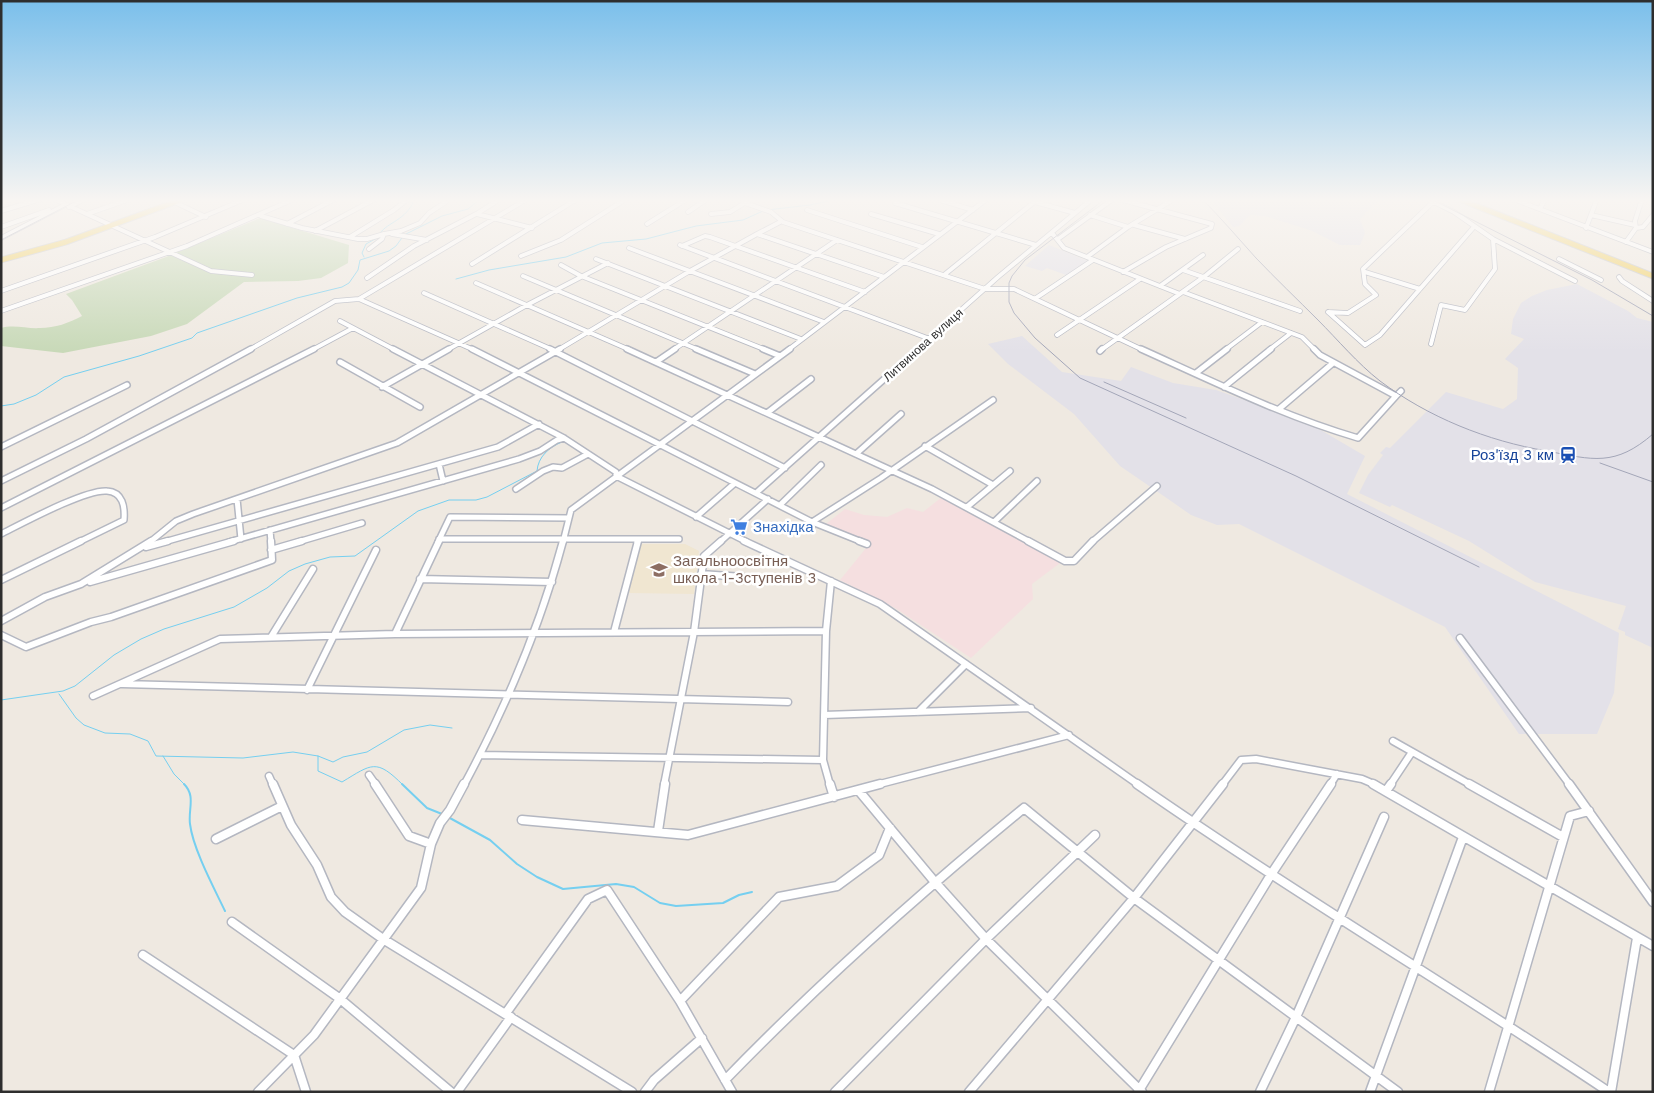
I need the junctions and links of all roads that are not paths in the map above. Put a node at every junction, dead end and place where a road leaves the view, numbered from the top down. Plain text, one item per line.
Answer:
1 (37, 250) edge
2 (120, 250) edge
3 (166, 250) edge
4 (175, 250) edge
5 (409, 250) edge
6 (441, 250) edge
7 (495, 250) edge
8 (536, 250) edge
9 (634, 250) edge
10 (693, 250) edge
11 (728, 250) edge
12 (748, 250) edge
13 (804, 250) edge
14 (822, 250) edge
15 (867, 250) edge
16 (918, 250) edge
17 (975, 250) edge
18 (1030, 250) edge
19 (1070, 250) edge
20 (1096, 250) edge
21 (1159, 250) edge
22 (1237, 250) edge
23 (1382, 250) edge
24 (1455, 250) edge
25 (1494, 250) edge
26 (1514, 250) edge
27 (1588, 250) edge
28 (170, 252) junction
29 (816, 254) junction
30 (1203, 255) dead end
31 (521, 256) dead end
32 (1087, 257) junction
33 (713, 258) junction
34 (596, 259) dead end
35 (1559, 259) dead end
36 (1, 260) edge
37 (1092, 260) junction
38 (902, 262) junction
39 (608, 263) junction
40 (472, 264) dead end
41 (561, 265) dead end
42 (797, 267) junction
43 (1184, 270) junction
44 (690, 271) junction
45 (1123, 272) junction
46 (1365, 272) junction
47 (252, 275) dead end
48 (523, 276) dead end
49 (581, 276) junction
50 (944, 276) junction
51 (1653, 276) edge
52 (884, 277) junction
53 (1204, 277) junction
54 (1619, 277) dead end
55 (367, 278) dead end
56 (1140, 279) junction
57 (1601, 280) dead end
58 (776, 281) junction
59 (1575, 281) dead end
60 (476, 283) dead end
61 (666, 286) junction
62 (1160, 286) junction
63 (985, 289) junction
64 (1420, 289) junction
65 (555, 290) junction
66 (1, 291) edge
67 (865, 292) junction
68 (424, 293) dead end
69 (1181, 293) junction
70 (755, 296) junction
71 (1036, 298) junction
72 (359, 299) junction
73 (642, 300) junction
74 (1653, 300) edge
75 (527, 305) junction
76 (847, 307) junction
77 (1, 311) edge
78 (731, 311) junction
79 (1300, 312) dead end
80 (618, 316) junction
81 (340, 321) dead end
82 (1078, 321) junction
83 (824, 322) junction
84 (1262, 322) junction
85 (494, 324) junction
86 (708, 327) junction
87 (353, 328) junction
88 (589, 332) junction
89 (1291, 333) junction
90 (1057, 335) dead end
91 (801, 339) junction
92 (930, 339) junction
93 (1118, 340) junction
94 (459, 343) junction
95 (683, 343) junction
96 (1431, 344) dead end
97 (1100, 351) dead end
98 (556, 352) junction
99 (780, 356) junction
100 (340, 362) dead end
101 (656, 362) junction
102 (1333, 363) junction
103 (423, 364) junction
104 (1196, 372) junction
105 (519, 374) junction
106 (755, 374) junction
107 (811, 379) dead end
108 (127, 385) dead end
109 (382, 387) junction
110 (1224, 387) junction
111 (1401, 391) dead end
112 (727, 394) junction
113 (480, 396) junction
114 (1396, 396) junction
115 (993, 400) dead end
116 (420, 407) dead end
117 (1279, 409) junction
118 (767, 413) junction
119 (901, 414) dead end
120 (692, 420) junction
121 (539, 424) junction
122 (818, 437) junction
123 (564, 438) junction
124 (659, 445) junction
125 (925, 446) junction
126 (1, 448) edge
127 (588, 454) junction
128 (856, 454) junction
129 (439, 464) junction
130 (821, 465) dead end
131 (785, 468) junction
132 (890, 470) junction
133 (1010, 471) dead end
134 (616, 476) junction
135 (1, 481) edge
136 (443, 481) junction
137 (1037, 481) dead end
138 (735, 483) junction
139 (993, 485) junction
140 (1157, 486) dead end
141 (516, 489) dead end
142 (756, 493) junction
143 (237, 499) junction
144 (768, 499) junction
145 (780, 505) junction
146 (966, 507) junction
147 (1, 508) edge
148 (696, 517) junction
149 (569, 518) junction
150 (239, 521) junction
151 (812, 522) junction
152 (994, 522) junction
153 (362, 523) dead end
154 (270, 530) junction
155 (1, 534) edge
156 (730, 534) junction
157 (240, 539) junction
158 (439, 539) junction
159 (679, 539) dead end
160 (564, 540) junction
161 (638, 540) junction
162 (867, 544) dead end
163 (142, 548) junction
164 (271, 550) junction
165 (376, 550) dead end
166 (313, 569) dead end
167 (701, 574) junction
168 (743, 577) dead end
169 (420, 579) junction
170 (1, 580) edge
171 (830, 581) junction
172 (552, 582) junction
173 (80, 584) junction
174 (1, 621) edge
175 (826, 631) junction
176 (614, 632) junction
177 (694, 632) junction
178 (534, 633) junction
179 (395, 634) junction
180 (1, 635) edge
181 (334, 636) junction
182 (270, 637) junction
183 (1460, 638) dead end
184 (966, 664) junction
185 (119, 684) junction
186 (307, 690) junction
187 (93, 696) dead end
188 (509, 696) junction
189 (678, 700) junction
190 (788, 702) dead end
191 (1030, 708) junction
192 (918, 712) junction
193 (824, 715) junction
194 (1069, 735) junction
195 (1393, 741) dead end
196 (1412, 752) junction
197 (480, 755) junction
198 (668, 759) junction
199 (823, 760) junction
200 (1337, 774) junction
201 (369, 775) dead end
202 (269, 776) dead end
203 (859, 791) junction
204 (1386, 791) junction
205 (834, 797) junction
206 (282, 806) junction
207 (1588, 811) junction
208 (1384, 817) dead end
209 (522, 820) dead end
210 (1192, 822) junction
211 (890, 828) junction
212 (658, 832) junction
213 (1095, 835) dead end
214 (1463, 837) junction
215 (1564, 837) junction
216 (216, 839) dead end
217 (431, 844) junction
218 (1078, 852) junction
219 (1272, 873) junction
220 (934, 881) junction
221 (1549, 887) junction
222 (1134, 898) junction
223 (1653, 902) edge
224 (1339, 916) junction
225 (232, 922) dead end
226 (1637, 938) junction
227 (383, 939) junction
228 (986, 939) junction
229 (1653, 946) edge
230 (143, 955) dead end
231 (1218, 959) junction
232 (1415, 966) junction
233 (339, 998) junction
234 (1047, 1000) junction
235 (680, 1001) junction
236 (509, 1015) junction
237 (1296, 1017) junction
238 (1509, 1025) junction
239 (702, 1038) junction
240 (294, 1055) junction
241 (1375, 1075) junction
242 (726, 1080) junction
243 (1140, 1091) edge
244 (258, 1092) edge
245 (306, 1092) edge
246 (451, 1092) edge
247 (457, 1092) edge
248 (632, 1092) edge
249 (645, 1092) edge
250 (732, 1092) edge
251 (835, 1092) edge
252 (969, 1092) edge
253 (1260, 1092) edge
254 (1370, 1092) edge
255 (1398, 1092) edge
256 (1489, 1092) edge
257 (1610, 1092) edge

1 - 36 main road
2 - 66 street
3 - 28 street
4 - 28 street
5 - 55 street
6 - 72 street
7 - 40 street
8 - 31 street
9 - 44 street
10 - 33 street
11 - 33 street
12 - 42 street
13 - 29 street
14 - 29 street
15 - 38 street
16 - 38 street
17 - 50 street
18 - 63 street, Литвинова вулиця
19 - 32 street
20 - 32 street
21 - 45 street
22 - 53 street
23 - 46 street
24 - 64 street
25 - 96 street
26 - 59 street
27 - 51 main road
28 - 47 street
28 - 77 street
29 - 42 street
29 - 52 street
30 - 43 street
32 - 37 street
33 - 44 street
33 - 58 street
34 - 39 street
35 - 57 street
37 - 45 street
37 - 71 street
38 - 50 street
38 - 52 street
39 - 49 street
39 - 61 street
41 - 49 street
42 - 58 street
42 - 67 street
43 - 53 street
43 - 62 street
44 - 61 street
44 - 70 street
45 - 56 street
46 - 64 street
46 - 64 street
48 - 65 street
49 - 65 street
49 - 73 street
50 - 63 street
52 - 67 street
53 - 69 street
53 - 79 street
54 - 74 street
56 - 62 street
56 - 82 street
58 - 70 street
58 - 76 street
60 - 75 street
61 - 73 street
61 - 78 street
62 - 69 street
63 - 71 street
63 - 92 street, Литвинова вулиця
65 - 75 street
65 - 80 street
67 - 76 street
68 - 85 street
69 - 84 street
69 - 93 street
70 - 78 street
70 - 83 street
71 - 82 street
72 - 94 street
72 - 135 street
73 - 80 street
73 - 86 street
75 - 85 street
75 - 88 street
76 - 83 street
76 - 92 street
78 - 86 street
78 - 91 street
80 - 88 street
80 - 95 street
81 - 87 street
82 - 90 street
82 - 93 street
83 - 91 street
84 - 89 street
84 - 104 street
85 - 94 street
85 - 98 street
86 - 95 street
86 - 99 street
87 - 103 street
87 - 147 street
88 - 98 street
88 - 101 street
89 - 102 street
89 - 110 street
91 - 99 street
92 - 122 street, Литвинова вулиця
93 - 97 street
93 - 104 street
94 - 103 street
94 - 105 street
95 - 101 street
95 - 106 street
98 - 105 street
98 - 120 street
99 - 106 street
100 - 109 street
101 - 112 street
102 - 114 street
102 - 117 street
103 - 109 street
103 - 113 street
104 - 110 street
105 - 113 street
105 - 124 street
106 - 112 street
107 - 118 street
108 - 126 street
109 - 116 street
110 - 117 street
111 - 114 street
112 - 118 street
112 - 120 street
113 - 121 street
113 - 143 street
114 - 117 street
115 - 125 street
118 - 122 street
119 - 128 street
120 - 124 street
120 - 131 street
121 - 123 street
121 - 129 street
122 - 128 street
122 - 131 street, Литвинова вулиця
123 - 127 street
123 - 136 street
124 - 134 street
124 - 138 street
125 - 132 street
125 - 139 street
127 - 134 street
127 - 141 street
128 - 132 street
129 - 136 street
129 - 150 street
130 - 145 street
131 - 142 street, Литвинова вулиця
132 - 146 street
132 - 151 street
133 - 139 street
134 - 148 street
134 - 149 street
136 - 154 street
137 - 152 street
138 - 142 street
138 - 148 street
139 - 146 street
140 - 152 street
142 - 144 street
143 - 150 street
143 - 163 street
144 - 145 street
144 - 156 street
145 - 151 street
146 - 152 street
148 - 156 street
149 - 158 street
149 - 160 street
150 - 157 street
150 - 163 street
151 - 162 street
153 - 164 street
154 - 157 street
154 - 164 street
155 - 170 street
156 - 167 street
156 - 171 street
157 - 173 street
158 - 160 street
158 - 169 street
159 - 161 street
160 - 161 street
160 - 172 street
161 - 176 street
163 - 173 street
164 - 180 street
165 - 181 street
166 - 182 street
167 - 168 street
167 - 177 street
169 - 172 street
169 - 179 street
171 - 175 street
171 - 184 street
172 - 178 street
173 - 174 street
175 - 177 street
175 - 193 street
176 - 177 street
176 - 178 street
177 - 189 street
178 - 179 street
178 - 188 street
179 - 181 street
181 - 182 street
181 - 186 street
182 - 185 street
183 - 207 street
184 - 191 street
184 - 192 street
185 - 186 street
185 - 187 street
186 - 188 street
188 - 189 street
188 - 197 street
189 - 190 street
189 - 198 street
191 - 192 street
191 - 194 street
192 - 193 street
193 - 199 street
194 - 203 street
194 - 210 street
195 - 196 street
196 - 204 street
196 - 215 street
197 - 198 street
197 - 217 street
198 - 199 street
198 - 212 street
199 - 205 street
200 - 204 street
200 - 210 street
200 - 219 street
201 - 217 street
202 - 206 street
203 - 205 street
203 - 211 street
204 - 214 street
205 - 212 street
206 - 216 street
206 - 227 street
207 - 215 street
207 - 223 street
208 - 224 street
209 - 212 street
210 - 219 street
210 - 222 street
211 - 220 street
211 - 235 street
213 - 218 street
214 - 221 street
214 - 232 street
215 - 221 street
217 - 227 street
218 - 220 street
218 - 222 street
218 - 228 street
219 - 224 street
219 - 231 street
220 - 228 street
220 - 242 street
221 - 226 street
221 - 238 street
222 - 231 street
222 - 234 street
224 - 232 street
224 - 237 street
225 - 233 street
226 - 229 street
226 - 257 street
227 - 233 street
227 - 236 street
228 - 234 street
228 - 251 street
230 - 240 street
231 - 237 street
231 - 243 street
232 - 238 street
232 - 241 street
233 - 240 street
233 - 246 street
234 - 243 street
234 - 252 street
235 - 236 street
235 - 239 street
236 - 247 street
236 - 248 street
237 - 241 street
237 - 253 street
238 - 256 street
238 - 257 street
239 - 242 street
239 - 249 street
240 - 244 street
240 - 245 street
241 - 254 street
241 - 255 street
242 - 250 street

